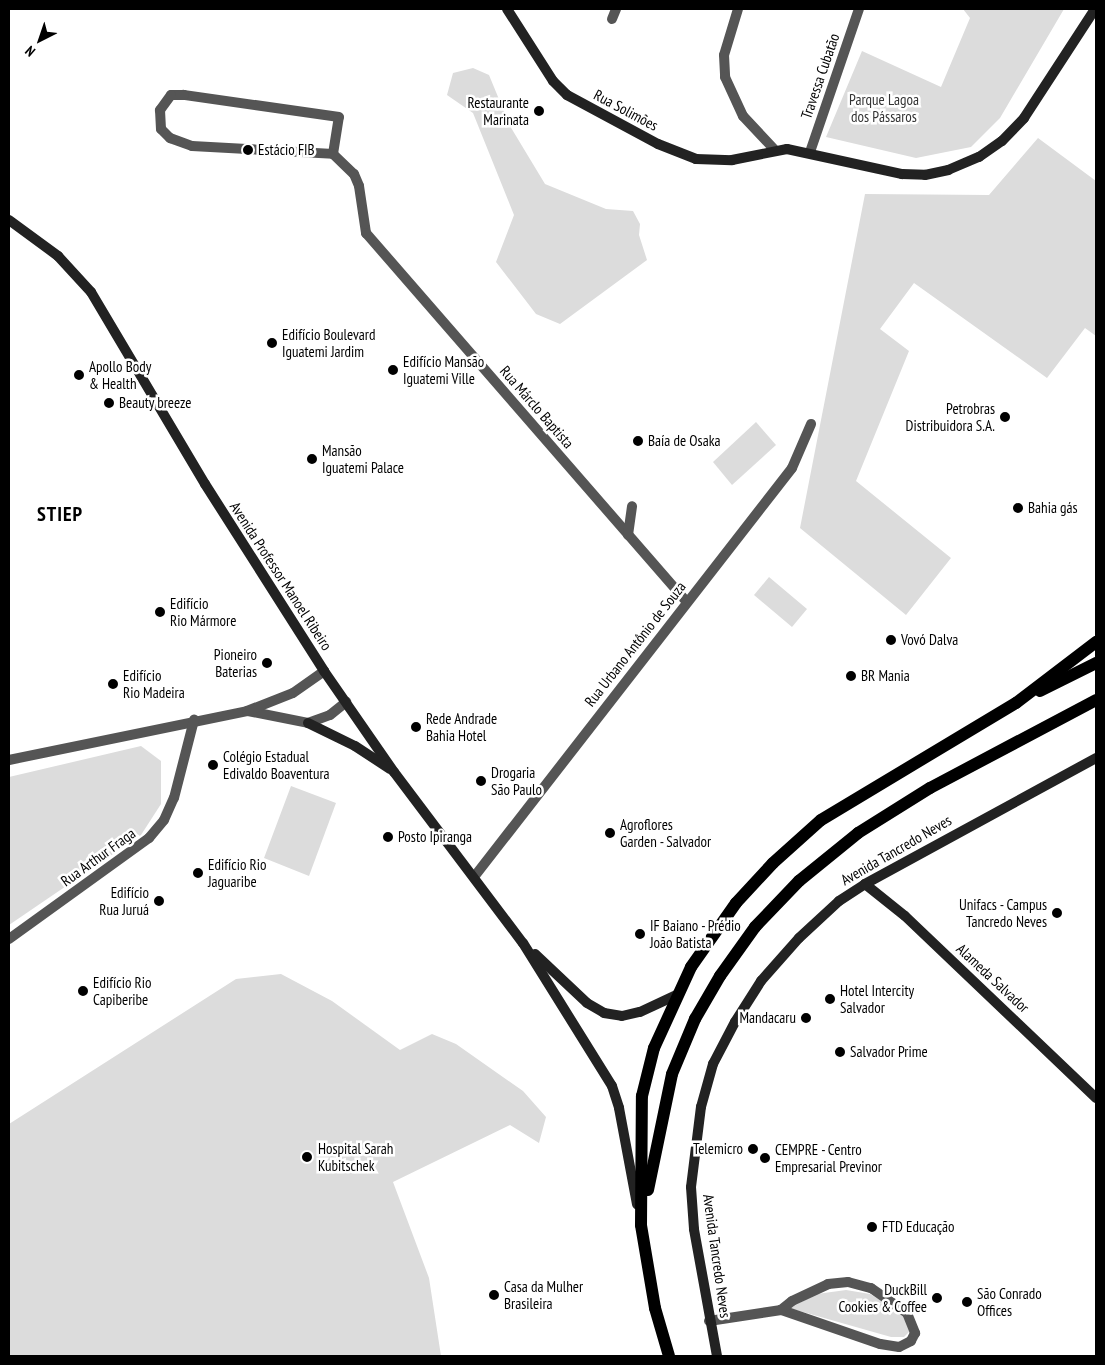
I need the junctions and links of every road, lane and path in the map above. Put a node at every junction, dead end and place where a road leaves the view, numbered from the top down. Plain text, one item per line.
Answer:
1 (507, 9) edge
2 (738, 9) edge
3 (859, 9) edge
4 (1095, 9) edge
5 (774, 149) junction
6 (810, 152) junction
7 (333, 154) junction
8 (9, 220) edge
9 (13, 226) edge
10 (811, 424) dead end
11 (632, 506) dead end
12 (628, 535) junction
13 (686, 601) junction
14 (1096, 642) edge
15 (1096, 663) edge
16 (324, 671) junction
17 (1096, 700) edge
18 (346, 702) junction
19 (1016, 703) junction
20 (247, 711) junction
21 (194, 720) junction
22 (308, 723) junction
23 (1096, 758) edge
24 (9, 760) edge
25 (394, 772) junction
26 (474, 877) junction
27 (864, 884) junction
28 (9, 939) edge
29 (523, 943) junction
30 (676, 995) junction
31 (1096, 1098) edge
32 (641, 1225) junction
33 (781, 1310) junction
34 (709, 1320) junction
35 (668, 1356) edge
36 (717, 1356) edge

1 - 5 street, Rua Solimões
2 - 5 street
3 - 6 street, Travessa Cubatão
4 - 6 street, Rua Solimões
5 - 6 street, Rua Solimões
7 - 7 street
7 - 12 street, Rua Márclo Baptista
8 - 9 street, Avenida Professor Manoel Ribeiro
9 - 16 street, Avenida Professor Manoel Ribeiro
10 - 13 street, Rua Urbano Antônio de Souza
11 - 12 street
12 - 13 street, Rua Márclo Baptista
13 - 26 street, Rua Urbano Antônio de Souza
14 - 19 main road, Avenida Tancredo Neves
15 - 19 main road
16 - 18 street, Avenida Professor Manoel Ribeiro
16 - 20 street
17 - 32 main road, Avenida Tancredo Neves
18 - 22 street
18 - 25 street, Avenida Professor Manoel Ribeiro
19 - 30 main road, Avenida Tancredo Neves
20 - 21 street
20 - 22 street
21 - 24 street
21 - 28 street, Rua Arthur Fraga
22 - 25 street
23 - 27 street, Avenida Tancredo Neves
25 - 26 street, Avenida Professor Manoel Ribeiro
26 - 29 street, Avenida Professor Manoel Ribeiro
27 - 31 street, Alameda Salvador
27 - 34 street, Avenida Tancredo Neves
29 - 30 street, Avenida Professor Manoel Ribeiro
29 - 32 street, Avenida Professor Manoel Ribeiro
30 - 32 main road, Avenida Tancredo Neves
32 - 35 main road, Avenida Tancredo Neves
33 - 33 street
33 - 34 street
34 - 36 street, Avenida Tancredo Neves

